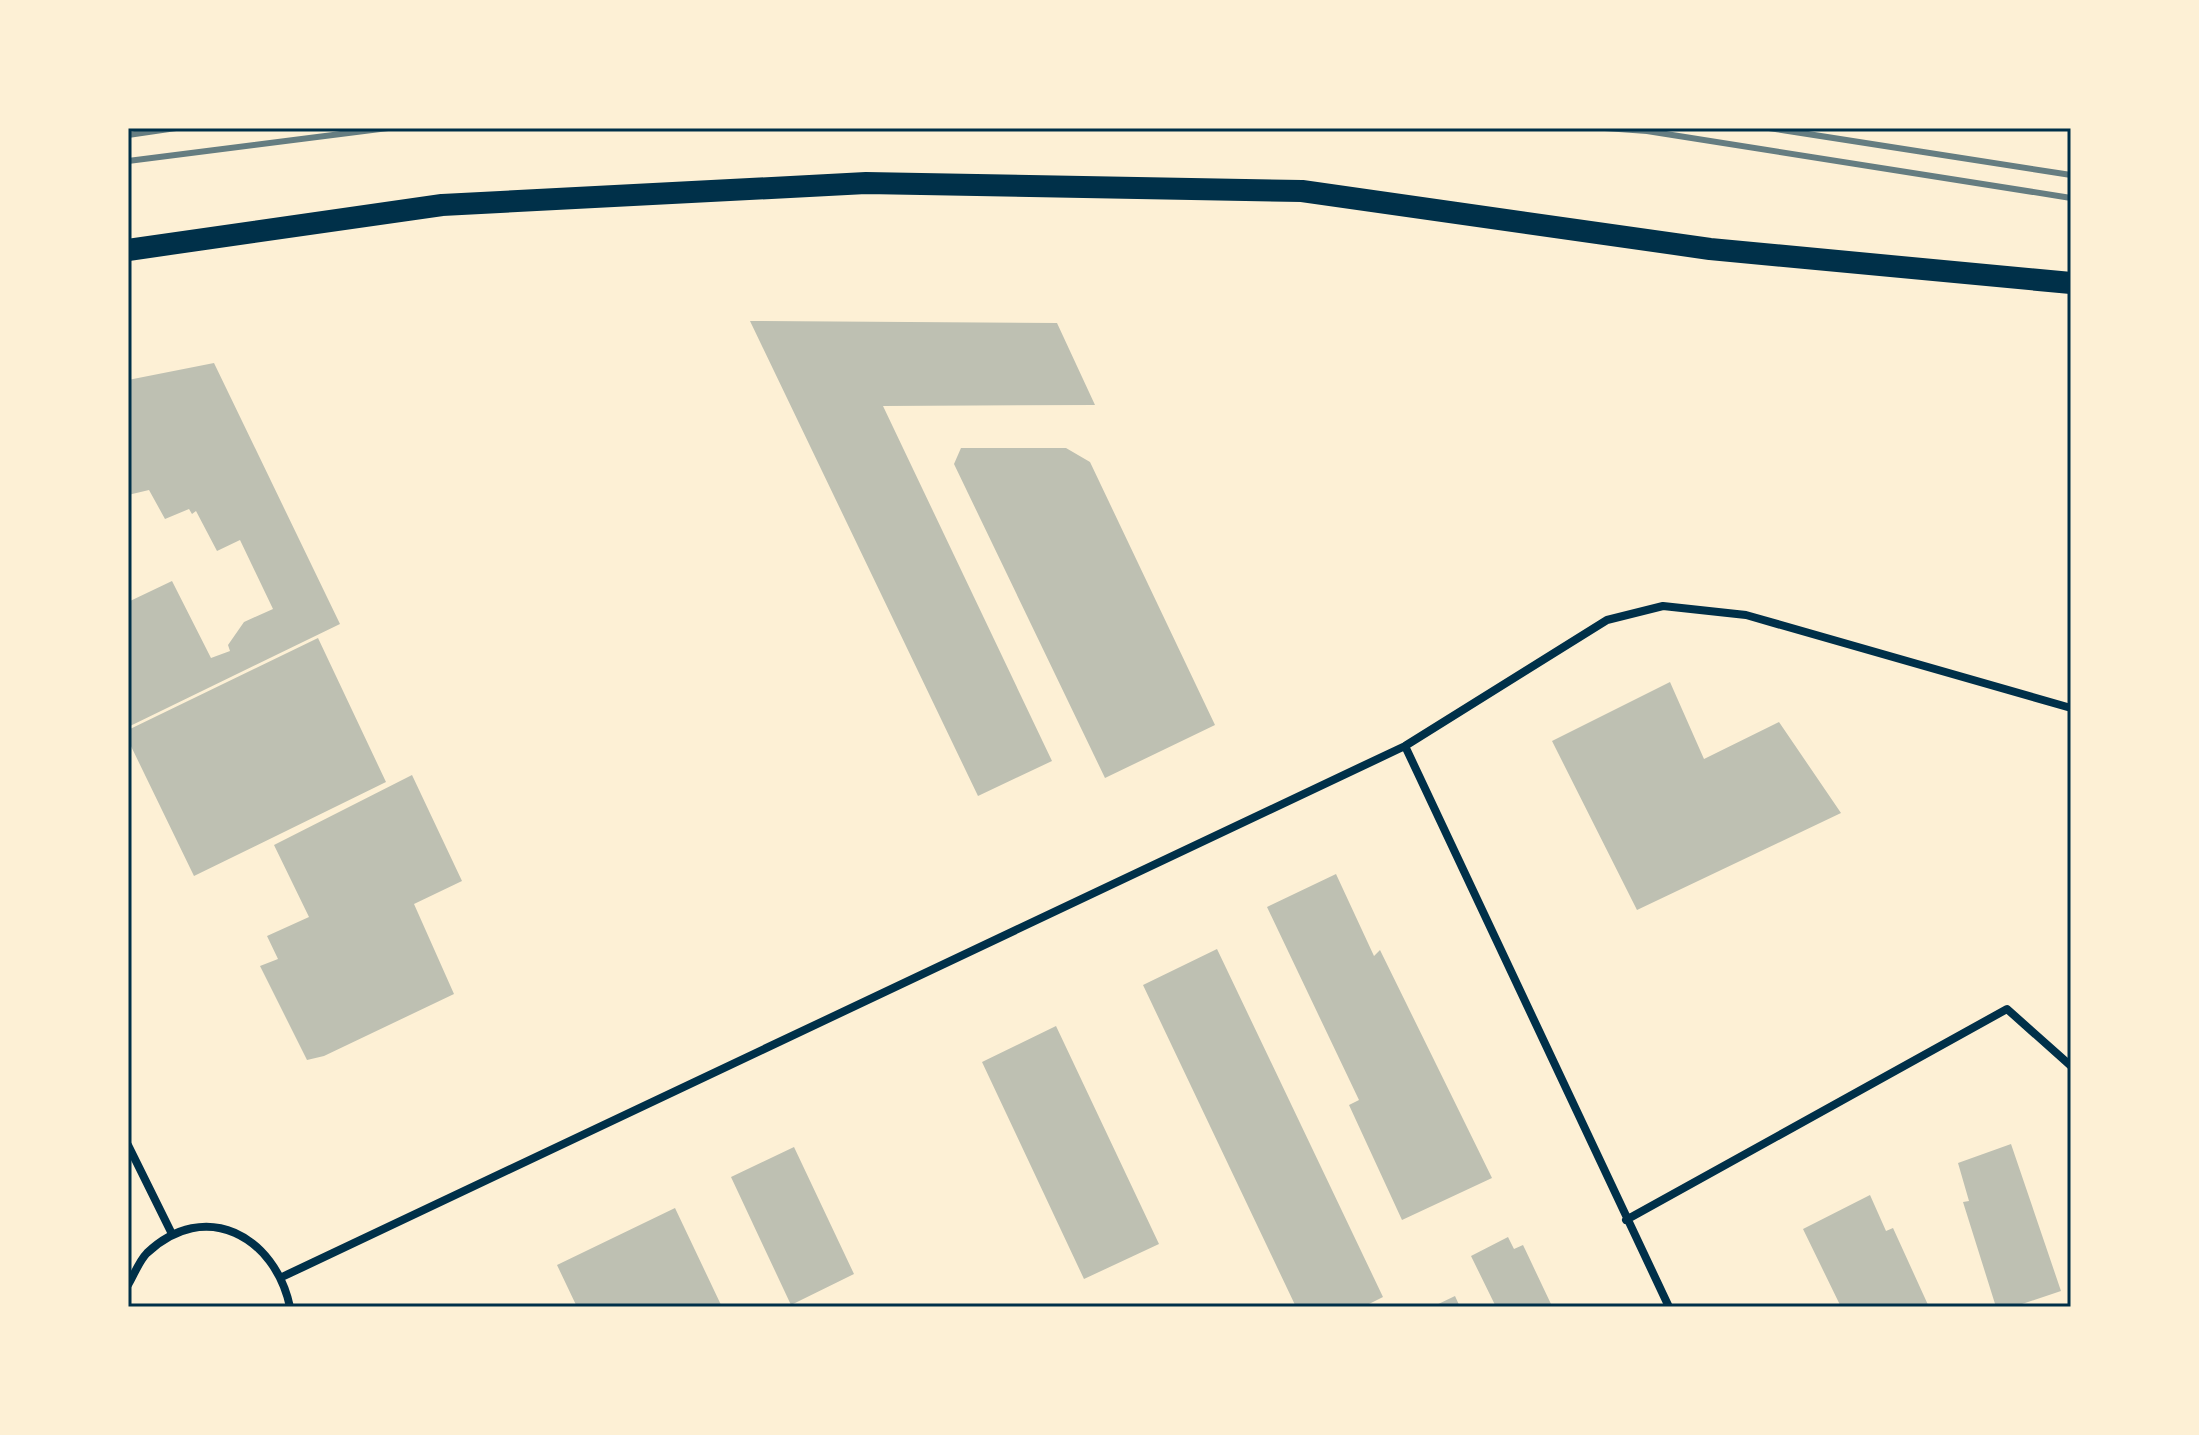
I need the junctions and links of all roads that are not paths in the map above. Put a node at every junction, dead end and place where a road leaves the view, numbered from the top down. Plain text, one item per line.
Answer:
1 (128, 250) edge
2 (2071, 283) edge
3 (2071, 708) edge
4 (1405, 746) junction
5 (2071, 1066) edge
6 (128, 1145) edge
7 (1626, 1220) junction
8 (172, 1234) junction
9 (282, 1277) junction
10 (128, 1285) edge
11 (290, 1307) edge
12 (1669, 1307) edge

1 - 2 highway
3 - 4 street
4 - 7 street
4 - 9 street
5 - 7 street
6 - 8 street
7 - 12 street
8 - 9 street
8 - 10 street
9 - 11 street

